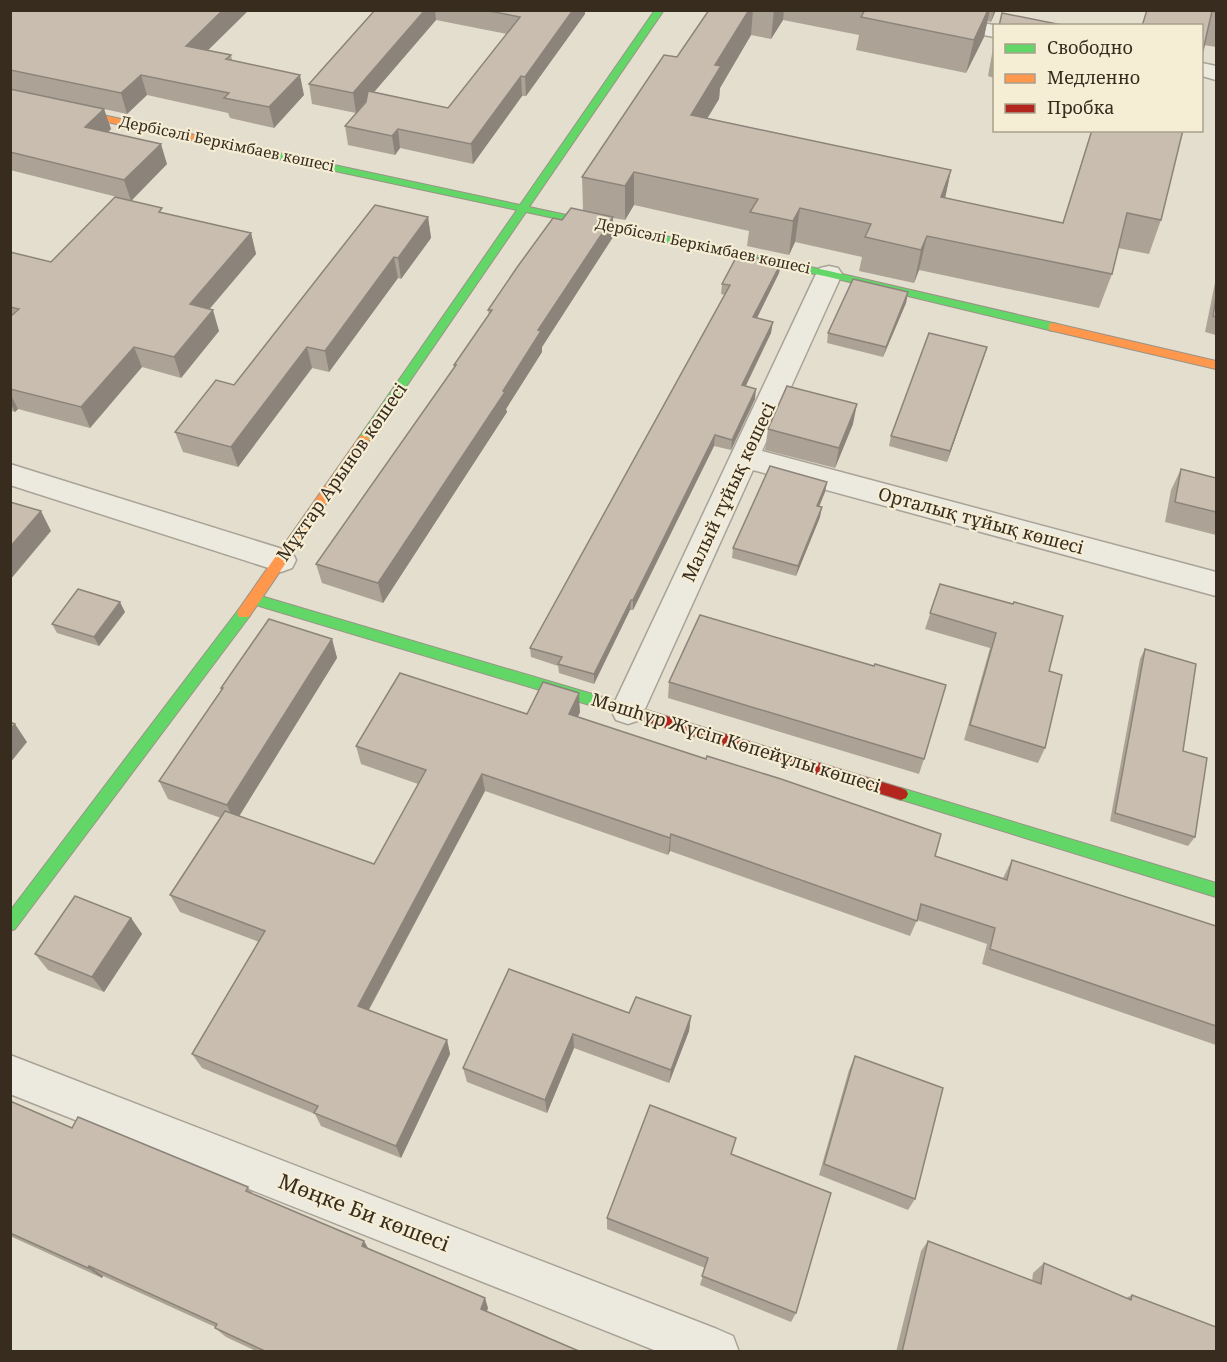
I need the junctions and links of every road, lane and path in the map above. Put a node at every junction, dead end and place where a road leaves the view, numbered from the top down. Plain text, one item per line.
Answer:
1 (660, 10) edge
2 (885, 10) edge
3 (993, 31) edge
4 (10, 98) edge
5 (526, 207) junction
6 (829, 274) junction
7 (1216, 365) edge
8 (745, 457) junction
9 (10, 474) edge
10 (281, 560) junction
11 (1216, 585) edge
12 (254, 599) junction
13 (628, 710) junction
14 (1216, 890) edge
15 (10, 924) edge
16 (10, 1074) edge
17 (717, 1352) edge

1 - 5 street, Мұхтар Арынов көшесі
2 - 3 street
4 - 5 street, Дербісәлі Беркімбаев көшесі
5 - 6 street, Дербісәлі Беркімбаев көшесі
5 - 10 street, Мұхтар Арынов көшесі
6 - 7 street, Дербісәлі Беркімбаев көшесі
6 - 8 street, Малый тұйық көшесі
8 - 11 street, Орталық тұйық көшесі
8 - 13 street, Малый тұйық көшесі
9 - 10 street
10 - 12 street, Мұхтар Арынов көшесі
12 - 13 street, Мәшһүр Жүсіп Көпейұлы көшесі
12 - 15 street, Мұхтар Арынов көшесі
13 - 14 street, Мәшһүр Жүсіп Көпейұлы көшесі
16 - 17 street, Мөңке Би көшесі

